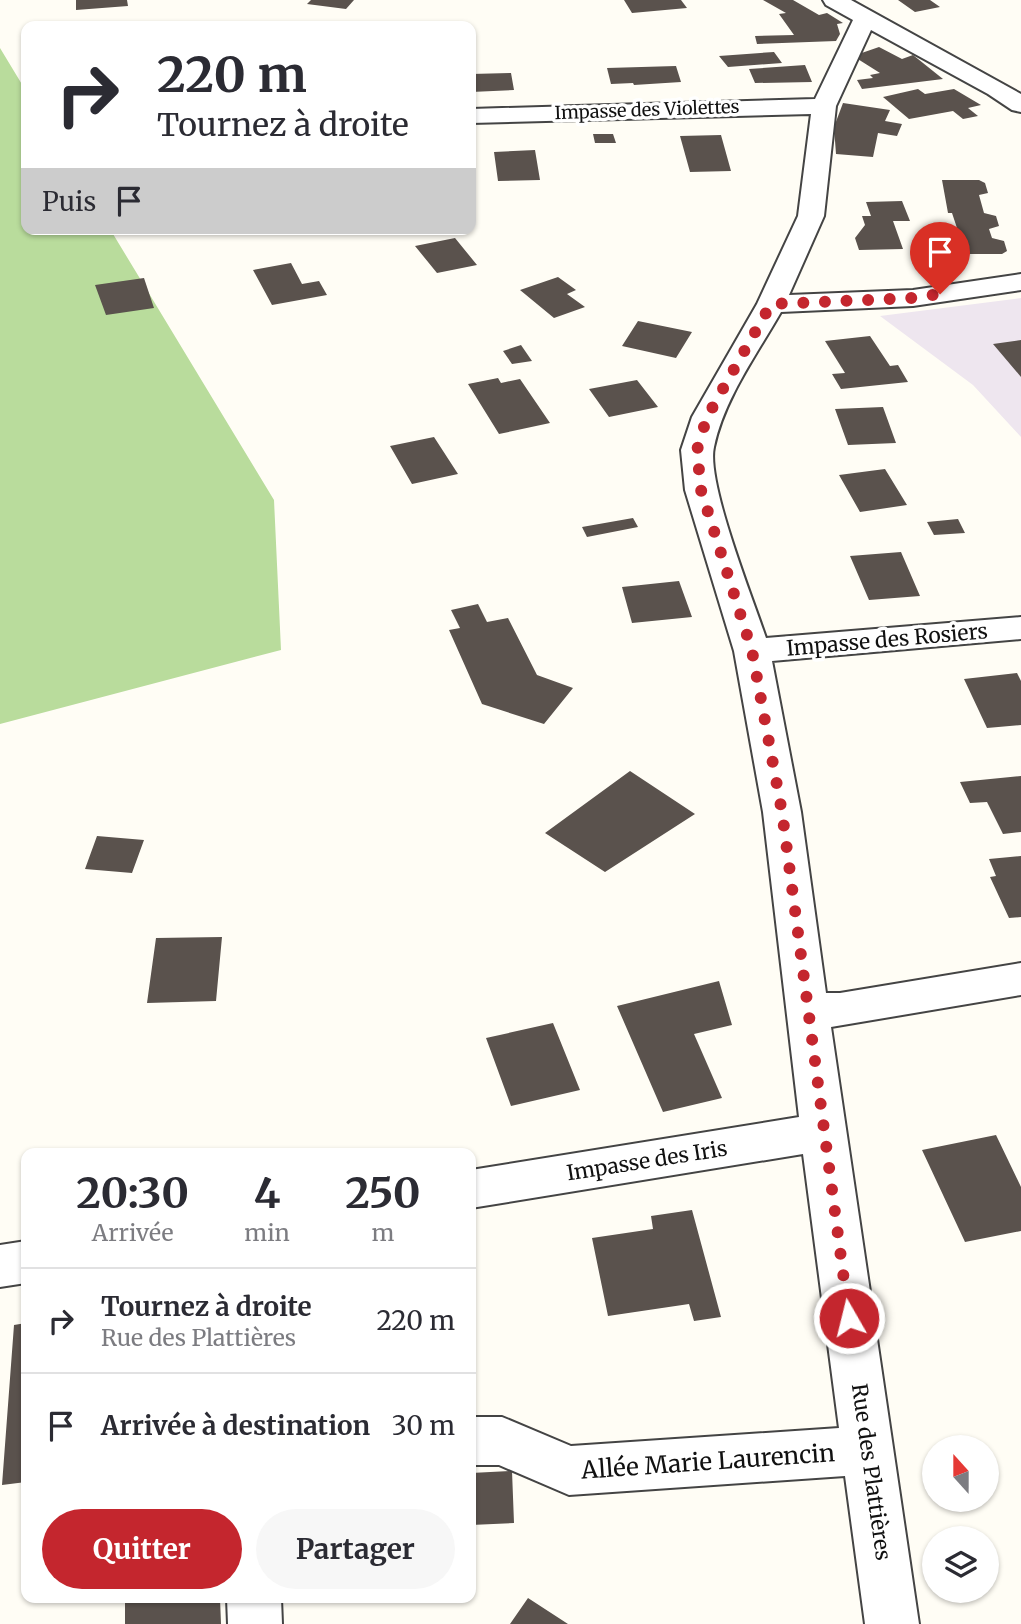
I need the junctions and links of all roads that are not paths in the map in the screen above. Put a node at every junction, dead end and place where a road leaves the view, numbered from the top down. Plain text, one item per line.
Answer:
1 (834, 0) edge
2 (866, 16) junction
3 (1009, 88) edge
4 (1021, 105) edge
5 (824, 106) junction
6 (476, 116) edge
7 (1021, 282) edge
8 (771, 304) junction
9 (1021, 628) edge
10 (752, 651) junction
11 (1021, 979) edge
12 (809, 1010) junction
13 (823, 1132) junction
14 (476, 1188) edge
15 (21, 1263) edge
16 (0, 1266) edge
17 (476, 1441) edge
18 (868, 1450) junction
19 (254, 1603) edge
20 (256, 1624) edge
21 (892, 1624) edge

1 - 2 street
2 - 3 street
2 - 5 street, Rue des Plattières
3 - 4 street
5 - 6 street, Impasse des Violettes
5 - 8 street, Rue des Plattières
7 - 8 street
8 - 10 street, Rue des Plattières
9 - 10 street, Impasse des Rosiers
10 - 12 street, Rue des Plattières
11 - 12 street
12 - 13 street, Rue des Plattières
13 - 14 street, Impasse des Iris
13 - 18 street, Rue des Plattières
15 - 16 street
17 - 18 street, Allée Marie Laurencin
18 - 21 street, Rue des Plattières
19 - 20 street

